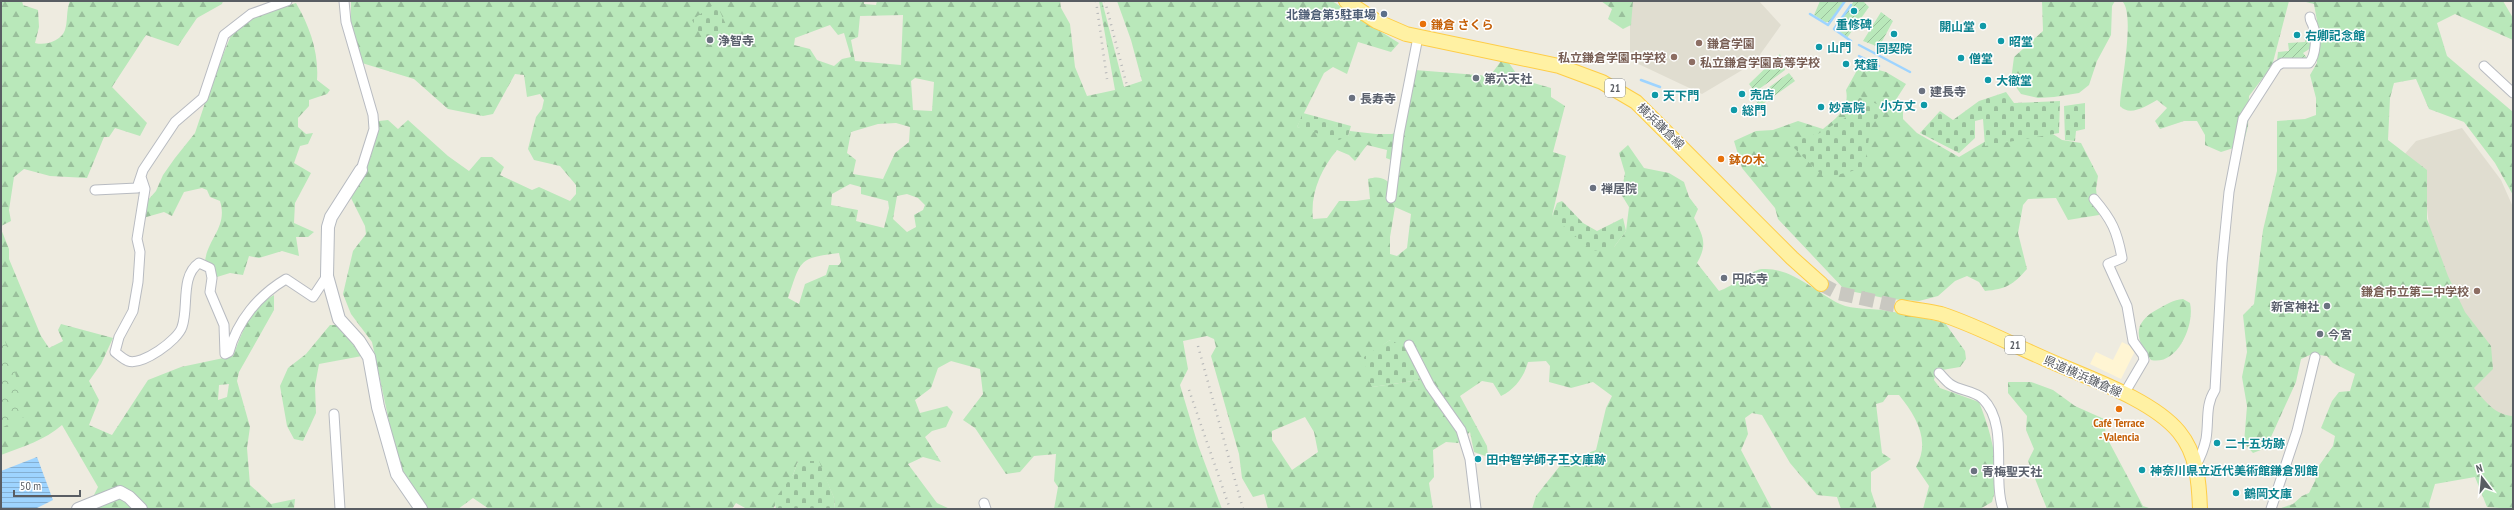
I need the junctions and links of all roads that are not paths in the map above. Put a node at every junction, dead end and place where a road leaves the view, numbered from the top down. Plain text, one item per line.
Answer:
1 (287, 1) edge
2 (344, 1) edge
3 (1346, 1) edge
4 (2310, 17) dead end
5 (1418, 38) junction
6 (2484, 66) dead end
7 (2513, 93) edge
8 (361, 170) joint
9 (141, 177) junction
10 (96, 190) dead end
11 (1391, 198) dead end
12 (2094, 199) dead end
13 (327, 276) junction
14 (1821, 284) tunnel mouth
15 (1902, 307) tunnel mouth
16 (1409, 345) dead end
17 (2315, 357) dead end
18 (1939, 373) dead end
19 (2124, 394) junction
20 (334, 414) dead end
21 (2196, 465) junction
22 (78, 509) edge
23 (141, 509) edge
24 (340, 509) edge
25 (421, 509) edge
26 (1476, 509) edge
27 (2002, 509) edge
28 (2200, 509) edge
29 (2271, 509) edge

1 - 9 street
2 - 8 street
3 - 5 main road, 横浜鎌倉線 / 21
4 - 21 street
5 - 11 street
5 - 14 main road, 横浜鎌倉線 / 21
6 - 7 street
8 - 13 street
9 - 10 street
9 - 13 street
12 - 19 street
13 - 25 street
15 - 19 main road, 県道横浜鎌倉線 / 21
16 - 26 street
17 - 29 street
18 - 27 street
19 - 21 main road, 県道横浜鎌倉線 / 21
20 - 24 street
21 - 28 main road, 県道横浜鎌倉線 / 21
22 - 23 street

